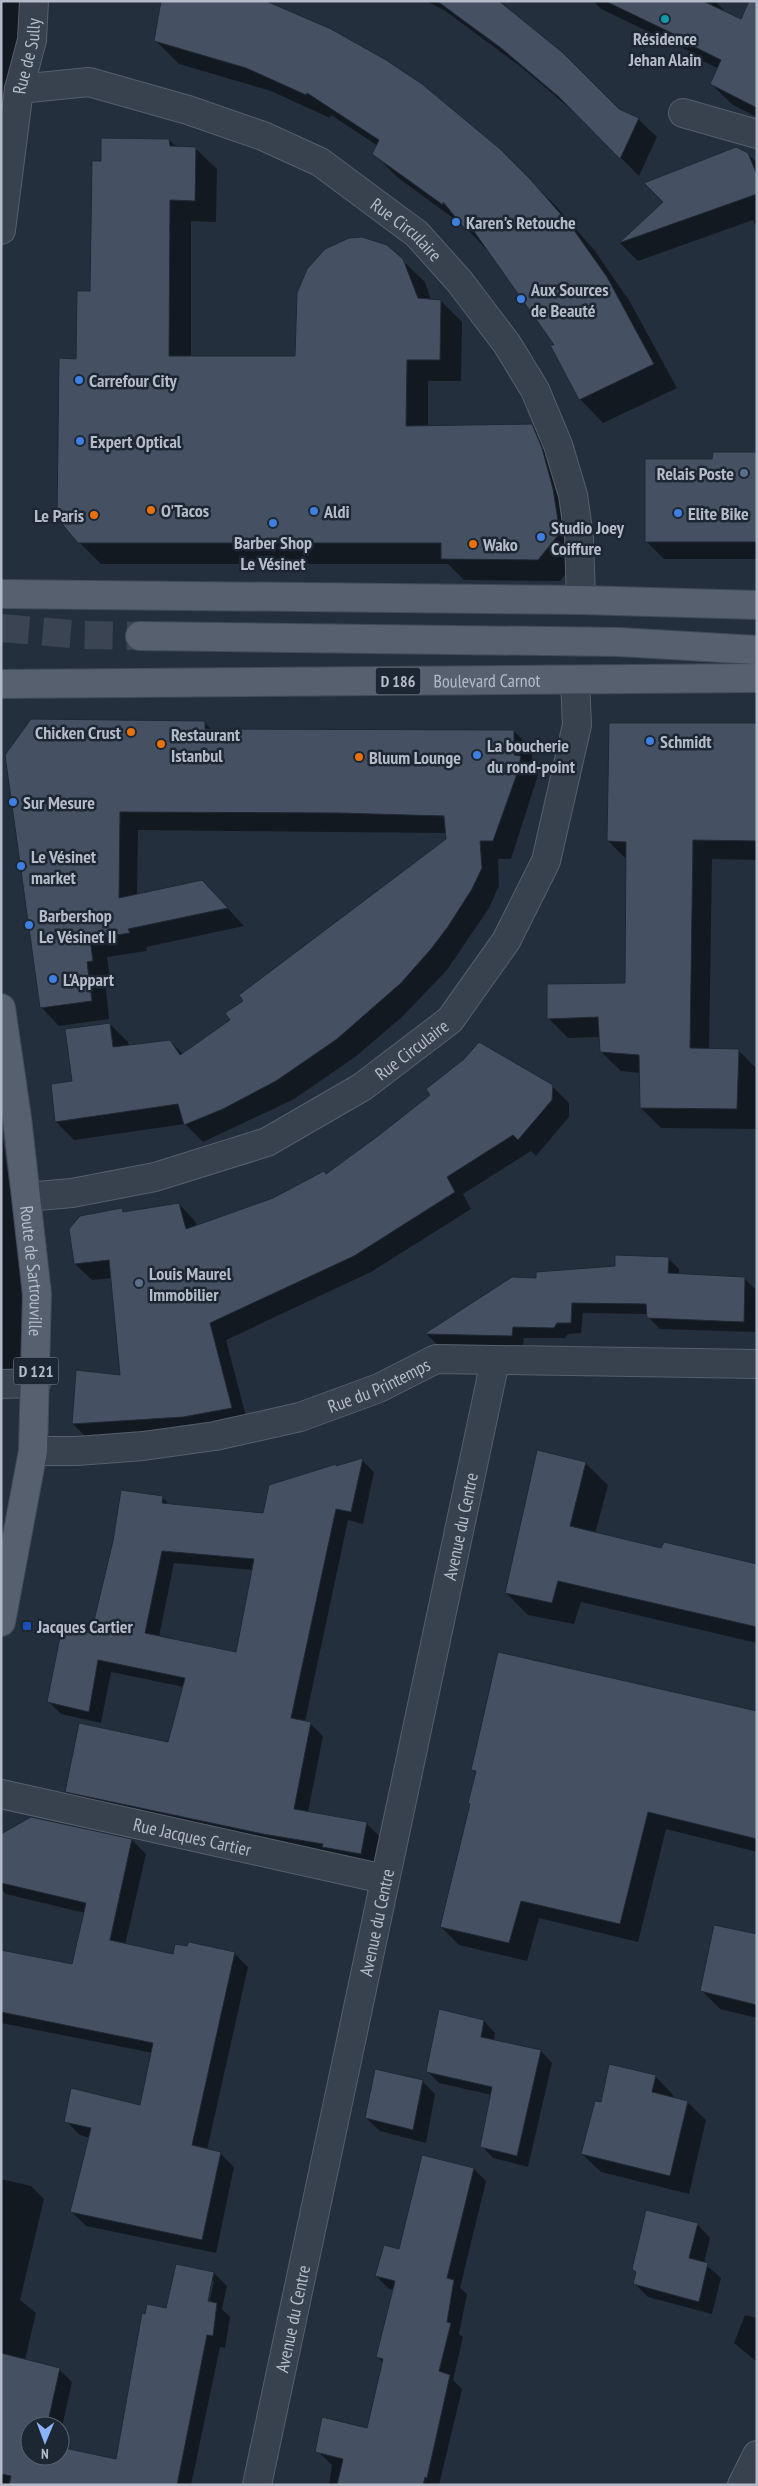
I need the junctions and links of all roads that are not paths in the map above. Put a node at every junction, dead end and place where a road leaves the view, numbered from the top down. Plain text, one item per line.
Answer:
1 (34, 1) edge
2 (19, 89) junction
3 (683, 113) dead end
4 (757, 134) edge
5 (1, 230) edge
6 (1, 594) edge
7 (581, 600) junction
8 (757, 605) edge
9 (757, 632) edge
10 (140, 636) tunnel mouth
11 (619, 642) junction
12 (757, 650) edge
13 (757, 678) edge
14 (575, 681) junction
15 (1, 684) edge
16 (1, 1008) edge
17 (27, 1197) junction
18 (494, 1361) junction
19 (757, 1364) edge
20 (36, 1383) junction
21 (1, 1384) edge
22 (33, 1451) junction
23 (1, 1622) edge
24 (1, 1794) edge
25 (384, 1879) junction
26 (757, 2455) edge
27 (257, 2485) edge
28 (742, 2485) edge

1 - 2 street, Rue de Sully
2 - 5 street, Rue de Sully
2 - 7 street, Rue Circulaire
3 - 4 street
6 - 7 main road
7 - 8 main road
9 - 11 main road
10 - 11 main road
11 - 12 main road
13 - 14 main road, Boulevard Carnot / D 186
14 - 15 main road, Boulevard Carnot / D 186
14 - 17 street, Rue Circulaire
16 - 17 main road, Route de Sartrouville / D 121
17 - 20 main road, Route de Sartrouville / D 121
18 - 19 street, Rue du Printemps
18 - 22 street, Rue du Printemps
18 - 25 street, Avenue du Centre
20 - 21 street
20 - 22 main road, Route de Sartrouville / D 121
22 - 23 main road, Route de Sartrouville / D 121
24 - 25 street, Rue Jacques Cartier
25 - 27 street, Avenue du Centre
26 - 28 street

